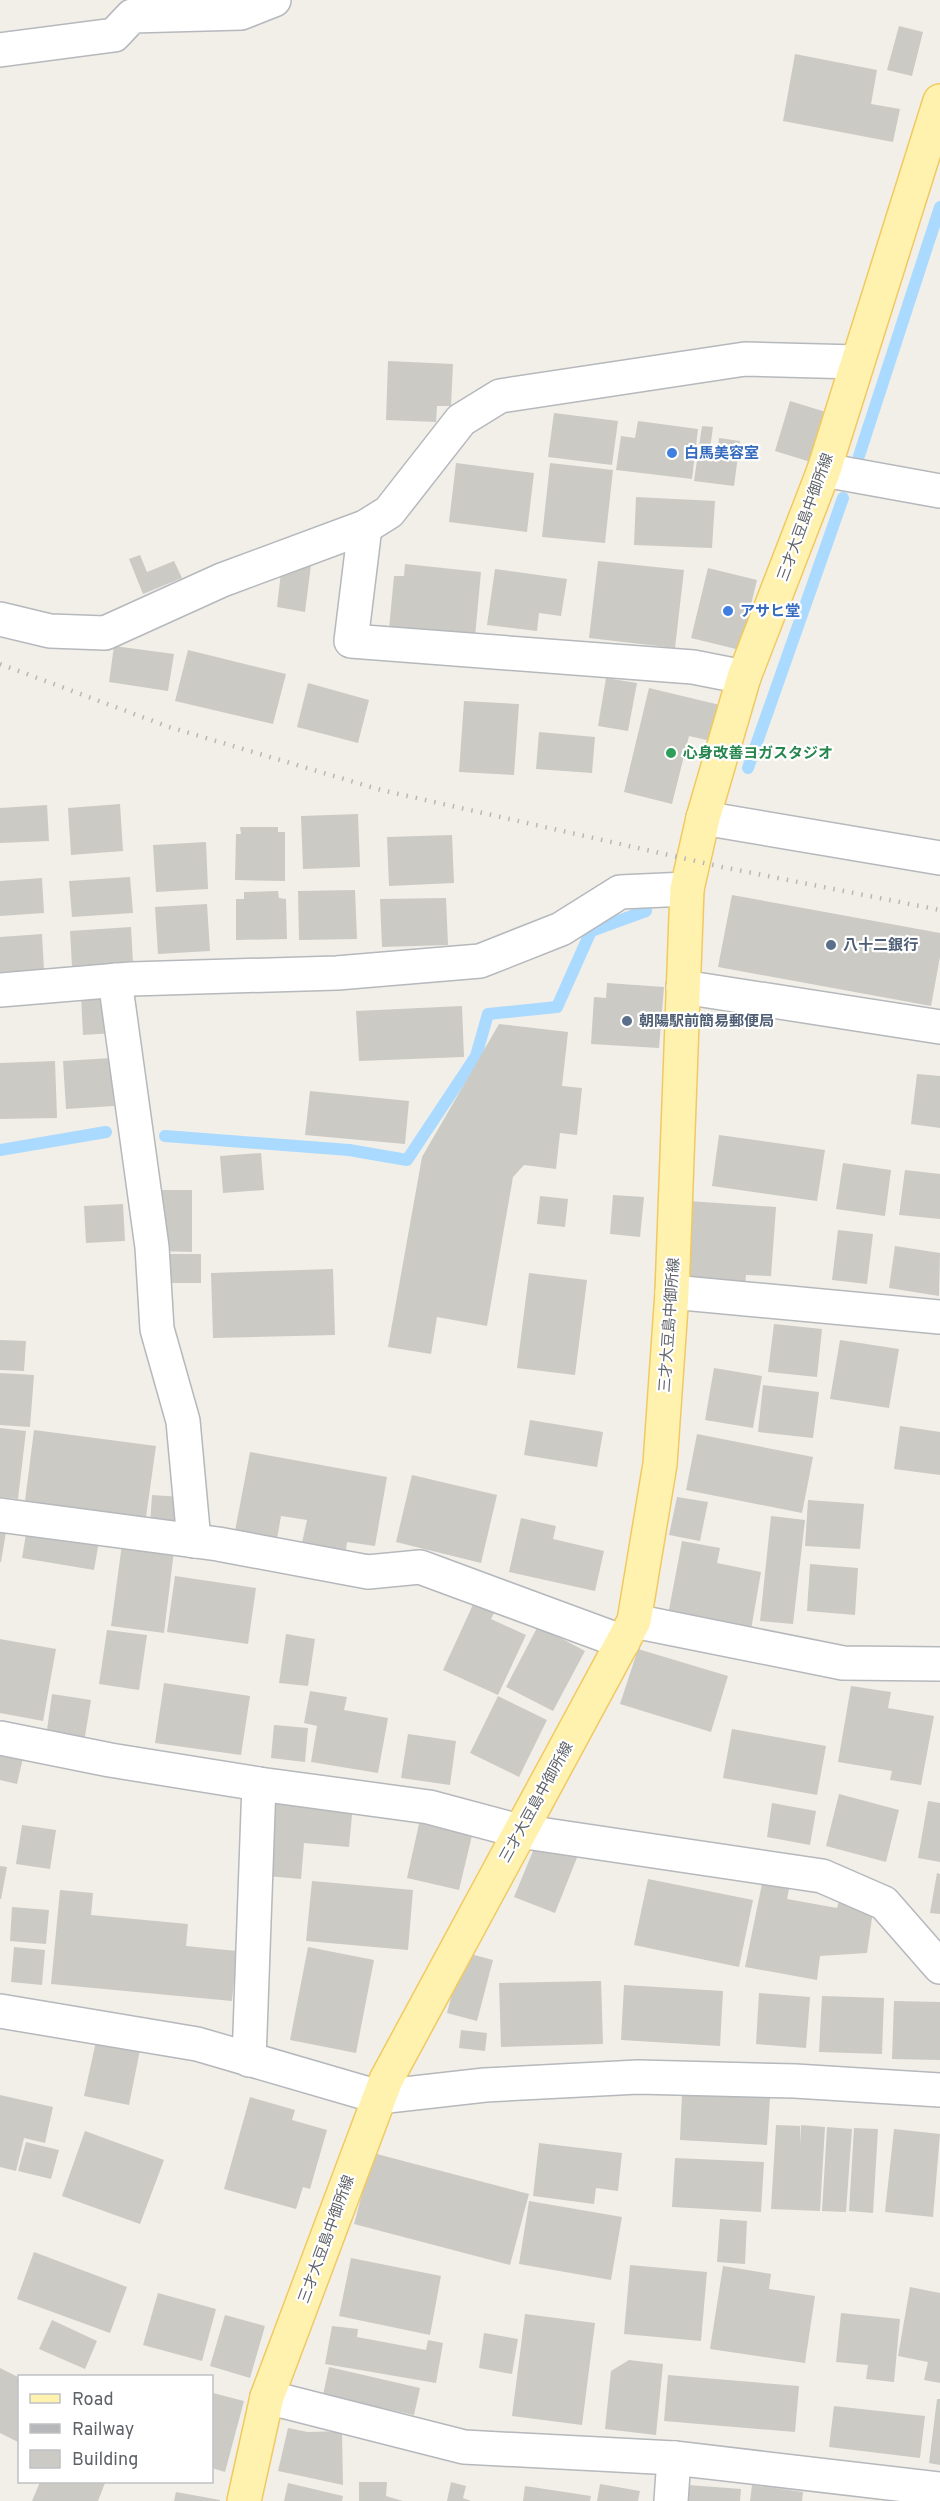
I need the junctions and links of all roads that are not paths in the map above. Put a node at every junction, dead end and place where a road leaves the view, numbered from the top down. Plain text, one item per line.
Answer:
1 (274, 0) edge
2 (0, 50) edge
3 (940, 101) edge
4 (857, 362) junction
5 (824, 471) junction
6 (940, 491) edge
7 (365, 527) junction
8 (0, 619) edge
9 (744, 677) junction
10 (703, 818) junction
11 (940, 858) edge
12 (687, 889) junction
13 (115, 980) junction
14 (683, 987) junction
15 (0, 990) edge
16 (940, 1027) edge
17 (672, 1292) junction
18 (940, 1317) edge
19 (0, 1515) edge
20 (194, 1541) junction
21 (628, 1631) junction
22 (940, 1664) edge
23 (0, 1738) edge
24 (259, 1784) junction
25 (519, 1831) junction
26 (940, 1967) edge
27 (0, 2011) edge
28 (249, 2060) junction
29 (940, 2090) edge
30 (379, 2097) junction
31 (267, 2397) junction
32 (674, 2458) junction
33 (940, 2489) edge
34 (244, 2501) edge
35 (671, 2501) edge

1 - 2 street
3 - 4 main road, 三才大豆島中御所線
4 - 5 main road, 三才大豆島中御所線
4 - 7 street
5 - 6 street
5 - 9 main road, 三才大豆島中御所線
7 - 8 street
7 - 9 street
9 - 10 main road, 三才大豆島中御所線
10 - 11 street
10 - 12 main road, 三才大豆島中御所線
12 - 13 street
12 - 14 main road, 三才大豆島中御所線
13 - 15 street
13 - 20 street
14 - 16 street
14 - 17 main road, 三才大豆島中御所線
17 - 18 street
17 - 21 main road, 三才大豆島中御所線
19 - 20 street
20 - 21 street
21 - 22 street
21 - 25 main road, 三才大豆島中御所線
23 - 24 street
24 - 25 street
24 - 28 street
25 - 26 street
25 - 30 main road, 三才大豆島中御所線
27 - 28 street
28 - 30 street
29 - 30 street
30 - 31 main road, 三才大豆島中御所線
31 - 32 street
31 - 34 main road, 三才大豆島中御所線
32 - 33 street
32 - 35 street

